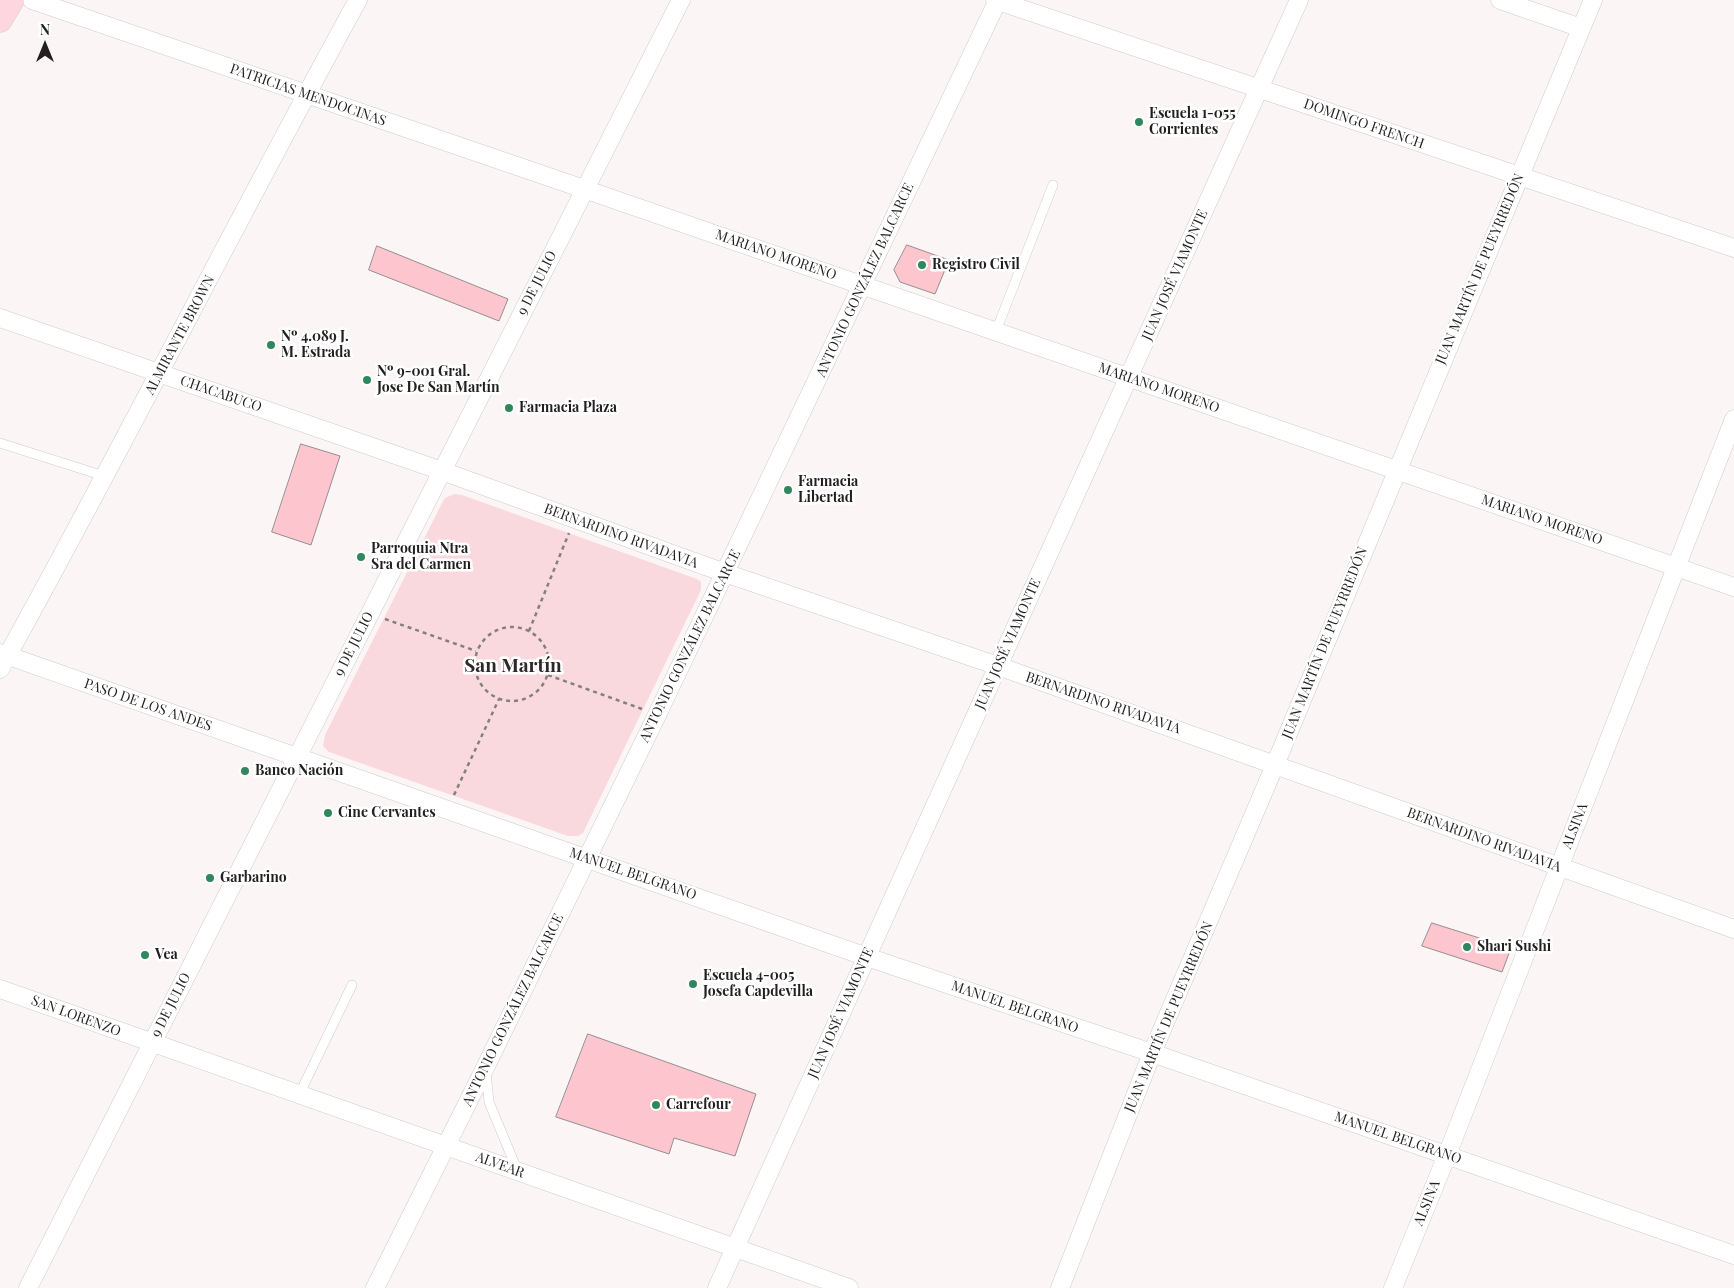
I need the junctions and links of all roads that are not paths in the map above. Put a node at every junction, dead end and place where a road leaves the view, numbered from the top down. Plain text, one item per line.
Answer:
1 (12, 0) edge
2 (32, 0) edge
3 (358, 0) edge
4 (681, 0) edge
5 (997, 0) edge
6 (1299, 0) edge
7 (1500, 0) edge
8 (1593, 0) edge
9 (0, 20) edge
10 (1581, 28) junction
11 (1259, 89) junction
12 (306, 94) junction
13 (1519, 176) junction
14 (1053, 185) dead end
15 (584, 189) junction
16 (1734, 248) edge
17 (863, 285) junction
18 (0, 318) edge
19 (996, 331) junction
20 (160, 373) junction
21 (1128, 377) junction
22 (1734, 419) edge
23 (0, 443) edge
24 (1396, 470) junction
25 (442, 471) junction
26 (104, 476) junction
27 (1676, 566) junction
28 (725, 573) junction
29 (1734, 587) edge
30 (2, 659) edge
31 (998, 666) junction
32 (297, 756) junction
33 (1275, 764) junction
34 (587, 858) junction
35 (1560, 867) junction
36 (1734, 929) edge
37 (867, 957) junction
38 (352, 985) dead end
39 (0, 990) edge
40 (152, 1043) junction
41 (1152, 1054) junction
42 (486, 1068) junction
43 (299, 1095) junction
44 (445, 1146) junction
45 (1447, 1155) junction
46 (518, 1172) junction
47 (734, 1248) junction
48 (1734, 1255) edge
49 (28, 1288) edge
50 (375, 1288) edge
51 (717, 1288) edge
52 (849, 1288) edge
53 (1060, 1288) edge
54 (1393, 1288) edge

1 - 9 street
2 - 12 street, PATRICIAS MENDOCINAS
3 - 12 street, ALMIRANTE BROWN
4 - 15 street, 9 DE JULIO
5 - 11 street, DOMINGO FRENCH
5 - 17 street, ANTONIO GONZÁLEZ BALCARCE
6 - 11 street, JUAN JOSÉ VIAMONTE
7 - 10 street
8 - 10 street, JUAN MARTÍN DE PUEYRREDÓN
10 - 13 street, JUAN MARTÍN DE PUEYRREDÓN
11 - 13 street, DOMINGO FRENCH
11 - 21 street, JUAN JOSÉ VIAMONTE
12 - 15 street, PATRICIAS MENDOCINAS
12 - 20 street, ALMIRANTE BROWN
13 - 16 street, DOMINGO FRENCH
13 - 24 street, JUAN MARTÍN DE PUEYRREDÓN
14 - 19 lane
15 - 17 street, MARIANO MORENO
15 - 25 street, 9 DE JULIO
17 - 19 street, MARIANO MORENO
17 - 28 street, ANTONIO GONZÁLEZ BALCARCE
18 - 20 street, CHACABUCO
19 - 21 street, MARIANO MORENO
20 - 25 street, CHACABUCO
20 - 26 street, ALMIRANTE BROWN
21 - 24 street, MARIANO MORENO
21 - 31 street, JUAN JOSÉ VIAMONTE
22 - 27 street, ALSINA
23 - 26 lane
24 - 27 street, MARIANO MORENO
24 - 33 street, JUAN MARTÍN DE PUEYRREDÓN
25 - 28 street, BERNARDINO RIVADAVIA
25 - 32 street, 9 DE JULIO
26 - 30 street, ALMIRANTE BROWN
27 - 29 street, MARIANO MORENO
27 - 35 street, ALSINA
28 - 31 street, BERNARDINO RIVADAVIA
28 - 34 street, ANTONIO GONZÁLEZ BALCARCE
30 - 32 street, PASO DE LOS ANDES
31 - 33 street, BERNARDINO RIVADAVIA
31 - 37 street, JUAN JOSÉ VIAMONTE
32 - 34 street, MANUEL BELGRANO
32 - 40 street, 9 DE JULIO
33 - 35 street, BERNARDINO RIVADAVIA
33 - 41 street, JUAN MARTÍN DE PUEYRREDÓN
34 - 37 street, MANUEL BELGRANO
34 - 42 street, ANTONIO GONZÁLEZ BALCARCE
35 - 36 street, BERNARDINO RIVADAVIA
35 - 45 street, ALSINA
37 - 41 street, MANUEL BELGRANO
37 - 47 street, JUAN JOSÉ VIAMONTE
38 - 43 lane
39 - 40 street, SAN LORENZO
40 - 43 street, ALVEAR
40 - 49 street, 9 DE JULIO
41 - 45 street, MANUEL BELGRANO
41 - 53 street, JUAN MARTÍN DE PUEYRREDÓN
42 - 44 street, ANTONIO GONZÁLEZ BALCARCE
42 - 46 lane
43 - 44 street, ALVEAR
44 - 46 street, ALVEAR
44 - 50 street, ANTONIO GONZÁLEZ BALCARCE
45 - 48 street, MANUEL BELGRANO
45 - 54 street, ALSINA
46 - 47 street, ALVEAR
47 - 51 street, JUAN JOSÉ VIAMONTE
47 - 52 street, ALVEAR

